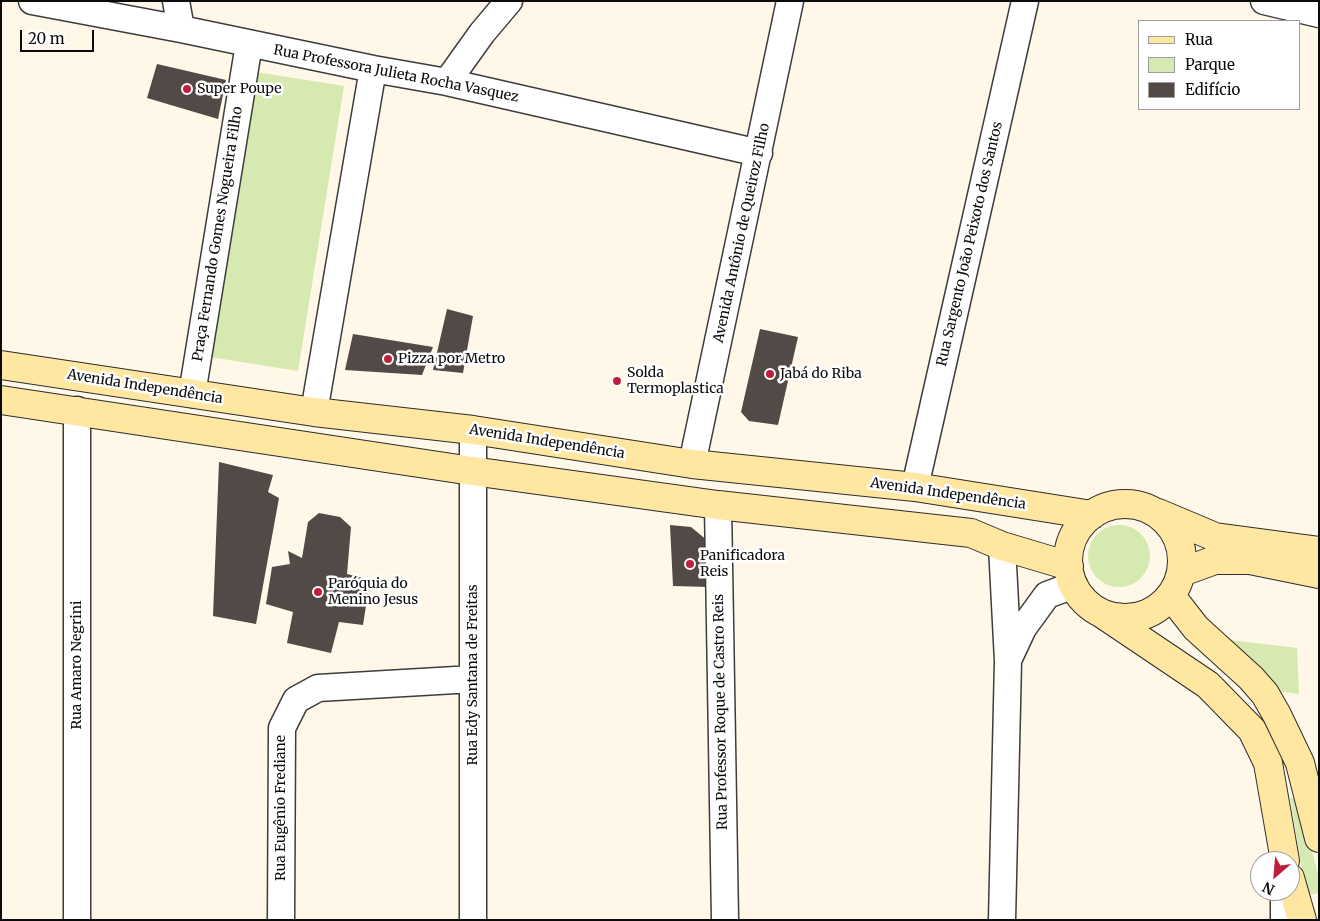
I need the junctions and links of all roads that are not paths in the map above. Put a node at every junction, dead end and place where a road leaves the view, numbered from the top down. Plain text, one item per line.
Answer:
1 (32, 1) edge
2 (176, 1) edge
3 (509, 1) edge
4 (790, 1) edge
5 (1025, 1) edge
6 (1264, 1) edge
7 (1319, 14) edge
8 (182, 29) junction
9 (249, 44) junction
10 (373, 69) junction
11 (446, 82) junction
12 (759, 153) junction
13 (1, 365) edge
14 (192, 394) junction
15 (1, 400) edge
16 (77, 410) junction
17 (314, 412) junction
18 (473, 430) junction
19 (692, 464) junction
20 (472, 471) junction
21 (915, 488) junction
22 (718, 505) junction
23 (1147, 509) junction
24 (1092, 515) junction
25 (1002, 546) junction
26 (1319, 551) edge
27 (1319, 574) edge
28 (1071, 576) junction
29 (1176, 584) junction
30 (1094, 609) junction
31 (1008, 661) junction
32 (473, 679) junction
33 (1319, 838) edge
34 (1284, 851) edge
35 (1284, 901) edge
36 (1296, 901) edge
37 (77, 920) edge
38 (281, 920) edge
39 (472, 920) edge
40 (725, 920) edge
41 (1002, 920) edge
42 (1284, 920) edge
43 (1302, 920) edge

1 - 8 street, Rua Professora Julieta Rocha Vasquez
2 - 8 street
3 - 11 street
4 - 12 street, Avenida Antônio de Queiroz Filho
5 - 21 street, Rua Sargento João Peixoto dos Santos
6 - 7 street
8 - 9 street, Rua Professora Julieta Rocha Vasquez
9 - 10 street, Rua Professora Julieta Rocha Vasquez
9 - 14 street, Praça Fernando Gomes Nogueira Filho
10 - 11 street, Rua Professora Julieta Rocha Vasquez
10 - 17 street
11 - 12 street, Rua Professora Julieta Rocha Vasquez
12 - 19 street, Avenida Antônio de Queiroz Filho
13 - 14 main road, Avenida Independência
14 - 17 main road, Avenida Independência
15 - 16 main road
16 - 20 main road
16 - 37 street, Rua Amaro Negrini
17 - 18 main road, Avenida Independência
18 - 19 main road, Avenida Independência
18 - 20 street, Rua Edy Santana de Freitas
19 - 21 main road, Avenida Independência
20 - 22 main road
20 - 32 street, Rua Edy Santana de Freitas
21 - 24 main road, Avenida Independência
22 - 25 main road
22 - 40 street, Rua Professor Roque de Castro Reis
23 - 24 main road
23 - 26 main road
23 - 29 main road
24 - 28 main road
25 - 28 main road
25 - 31 street
27 - 29 main road
28 - 30 main road
28 - 31 street
29 - 30 main road
29 - 33 main road
30 - 34 main road
31 - 41 street
32 - 38 street, Rua Eugênio Frediane
32 - 39 street, Rua Edy Santana de Freitas
35 - 42 street
36 - 43 main road

